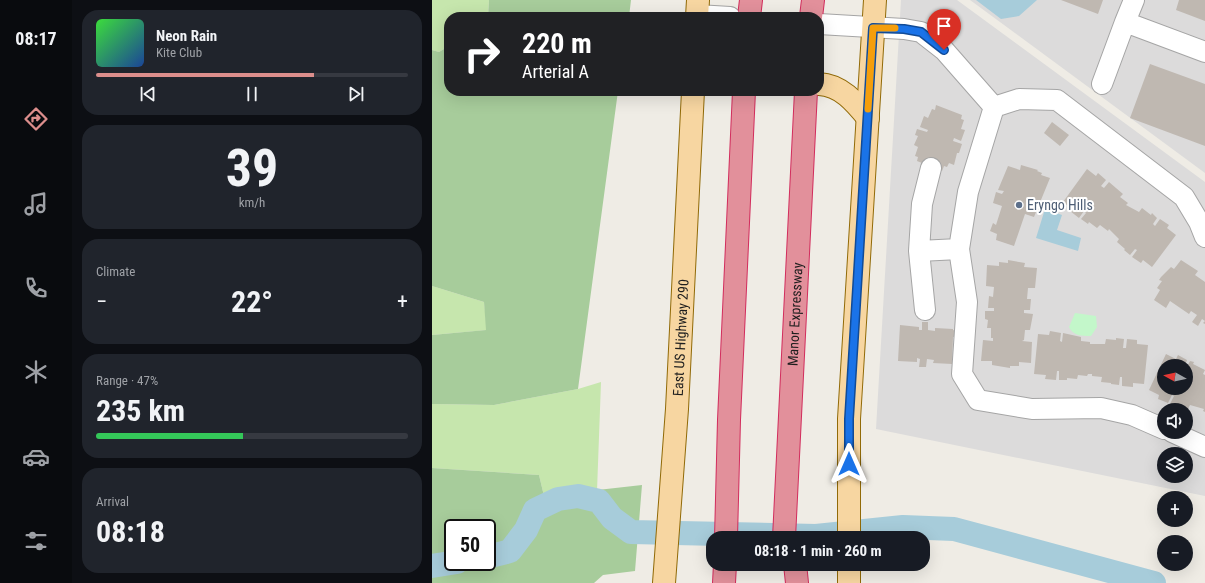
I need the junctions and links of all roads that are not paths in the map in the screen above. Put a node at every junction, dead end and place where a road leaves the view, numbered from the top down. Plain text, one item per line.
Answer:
1 (751, 0) edge
2 (813, 0) edge
3 (875, 0) edge
4 (1134, 0) edge
5 (750, 12) edge
6 (812, 12) edge
7 (1125, 22) junction
8 (824, 24) edge
9 (873, 28) junction
10 (1205, 52) edge
11 (824, 84) edge
12 (1102, 84) dead end
13 (693, 96) edge
14 (705, 96) edge
15 (744, 96) edge
16 (805, 99) edge
17 (994, 107) junction
18 (692, 115) junction
19 (868, 118) junction
20 (931, 168) dead end
21 (1205, 237) edge
22 (959, 249) junction
23 (919, 251) junction
24 (925, 310) dead end
25 (1157, 426) edge
26 (1187, 439) edge
27 (1205, 447) edge
28 (786, 490) junction
29 (726, 531) edge
30 (784, 531) edge
31 (791, 531) edge
32 (849, 531) edge
33 (725, 571) edge
34 (783, 571) edge
35 (796, 571) edge
36 (849, 571) edge
37 (664, 583) edge
38 (724, 583) edge
39 (782, 583) edge
40 (797, 583) edge
41 (849, 583) edge

1 - 5 highway
2 - 6 highway
3 - 9 main road
4 - 7 street
7 - 10 street
7 - 12 street
8 - 9 street
9 - 17 street
9 - 19 main road
11 - 19 main road
13 - 18 main road, East US Highway 290
14 - 18 main road
15 - 29 highway
16 - 28 highway, Manor Expressway
17 - 21 street
17 - 22 street
18 - 37 main road, East US Highway 290
19 - 32 main road
20 - 23 street
22 - 23 street
22 - 25 street
23 - 24 street
26 - 27 street
28 - 30 highway, Manor Expressway
28 - 31 highway
33 - 38 highway
34 - 39 highway
35 - 40 highway
36 - 41 main road

